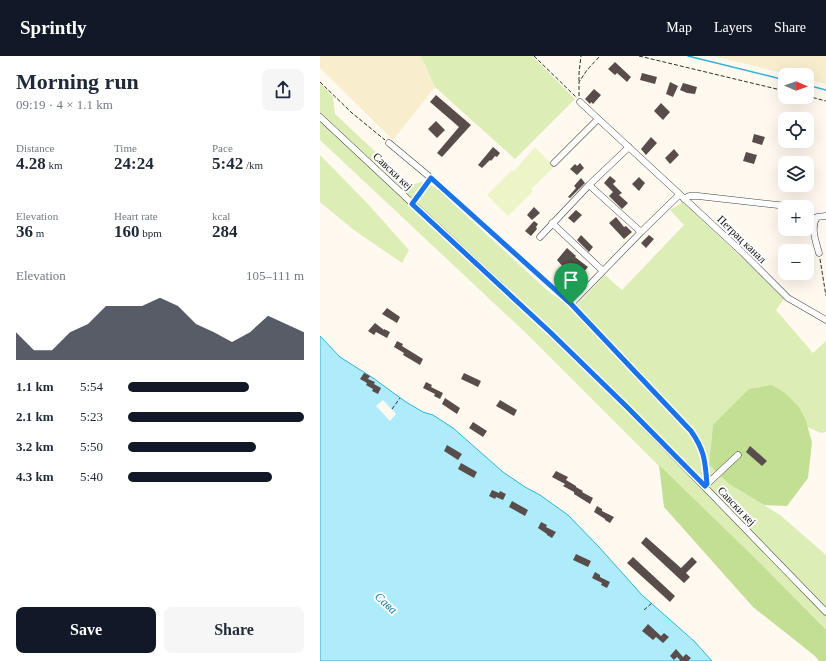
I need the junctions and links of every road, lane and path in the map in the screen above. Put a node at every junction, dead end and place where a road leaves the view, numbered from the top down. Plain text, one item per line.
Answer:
1 (534, 56) edge
2 (581, 56) edge
3 (600, 56) edge
4 (639, 56) edge
5 (320, 82) edge
6 (579, 82) junction
7 (778, 89) edge
8 (814, 97) edge
9 (826, 100) edge
10 (580, 102) junction
11 (320, 117) edge
12 (598, 119) junction
13 (389, 143) joint
14 (629, 147) junction
15 (554, 163) dead end
16 (431, 178) junction
17 (589, 186) junction
18 (682, 197) junction
19 (412, 204) junction
20 (778, 205) edge
21 (826, 216) edge
22 (816, 219) joint
23 (552, 223) junction
24 (641, 232) junction
25 (540, 237) dead end
26 (818, 253) joint
27 (603, 271) junction
28 (826, 296) edge
29 (571, 304) junction
30 (826, 320) edge
31 (400, 398) dead end
32 (392, 409) dead end
33 (738, 455) dead end
34 (706, 485) junction
35 (652, 603) dead end
36 (644, 610) dead end
37 (826, 612) edge

1 - 10 path
2 - 6 path
3 - 6 path
4 - 7 path
5 - 13 path
6 - 10 path
8 - 9 path
10 - 12 street, Петрац канал
11 - 19 street, Савски кеј
12 - 14 street, Петрац канал
12 - 15 street
13 - 16 street
14 - 17 street
14 - 18 street, Петрац канал
16 - 19 path
16 - 29 street
17 - 23 street
17 - 24 street
18 - 20 street, Петрац канал
18 - 24 street
18 - 30 street, Петрац канал
19 - 34 street, Савски кеј
21 - 22 street
22 - 26 street
23 - 25 street
23 - 27 street
24 - 27 street
26 - 28 path
27 - 29 street
29 - 34 path
31 - 32 path
33 - 34 street
34 - 37 street, Савски кеј
35 - 36 path

